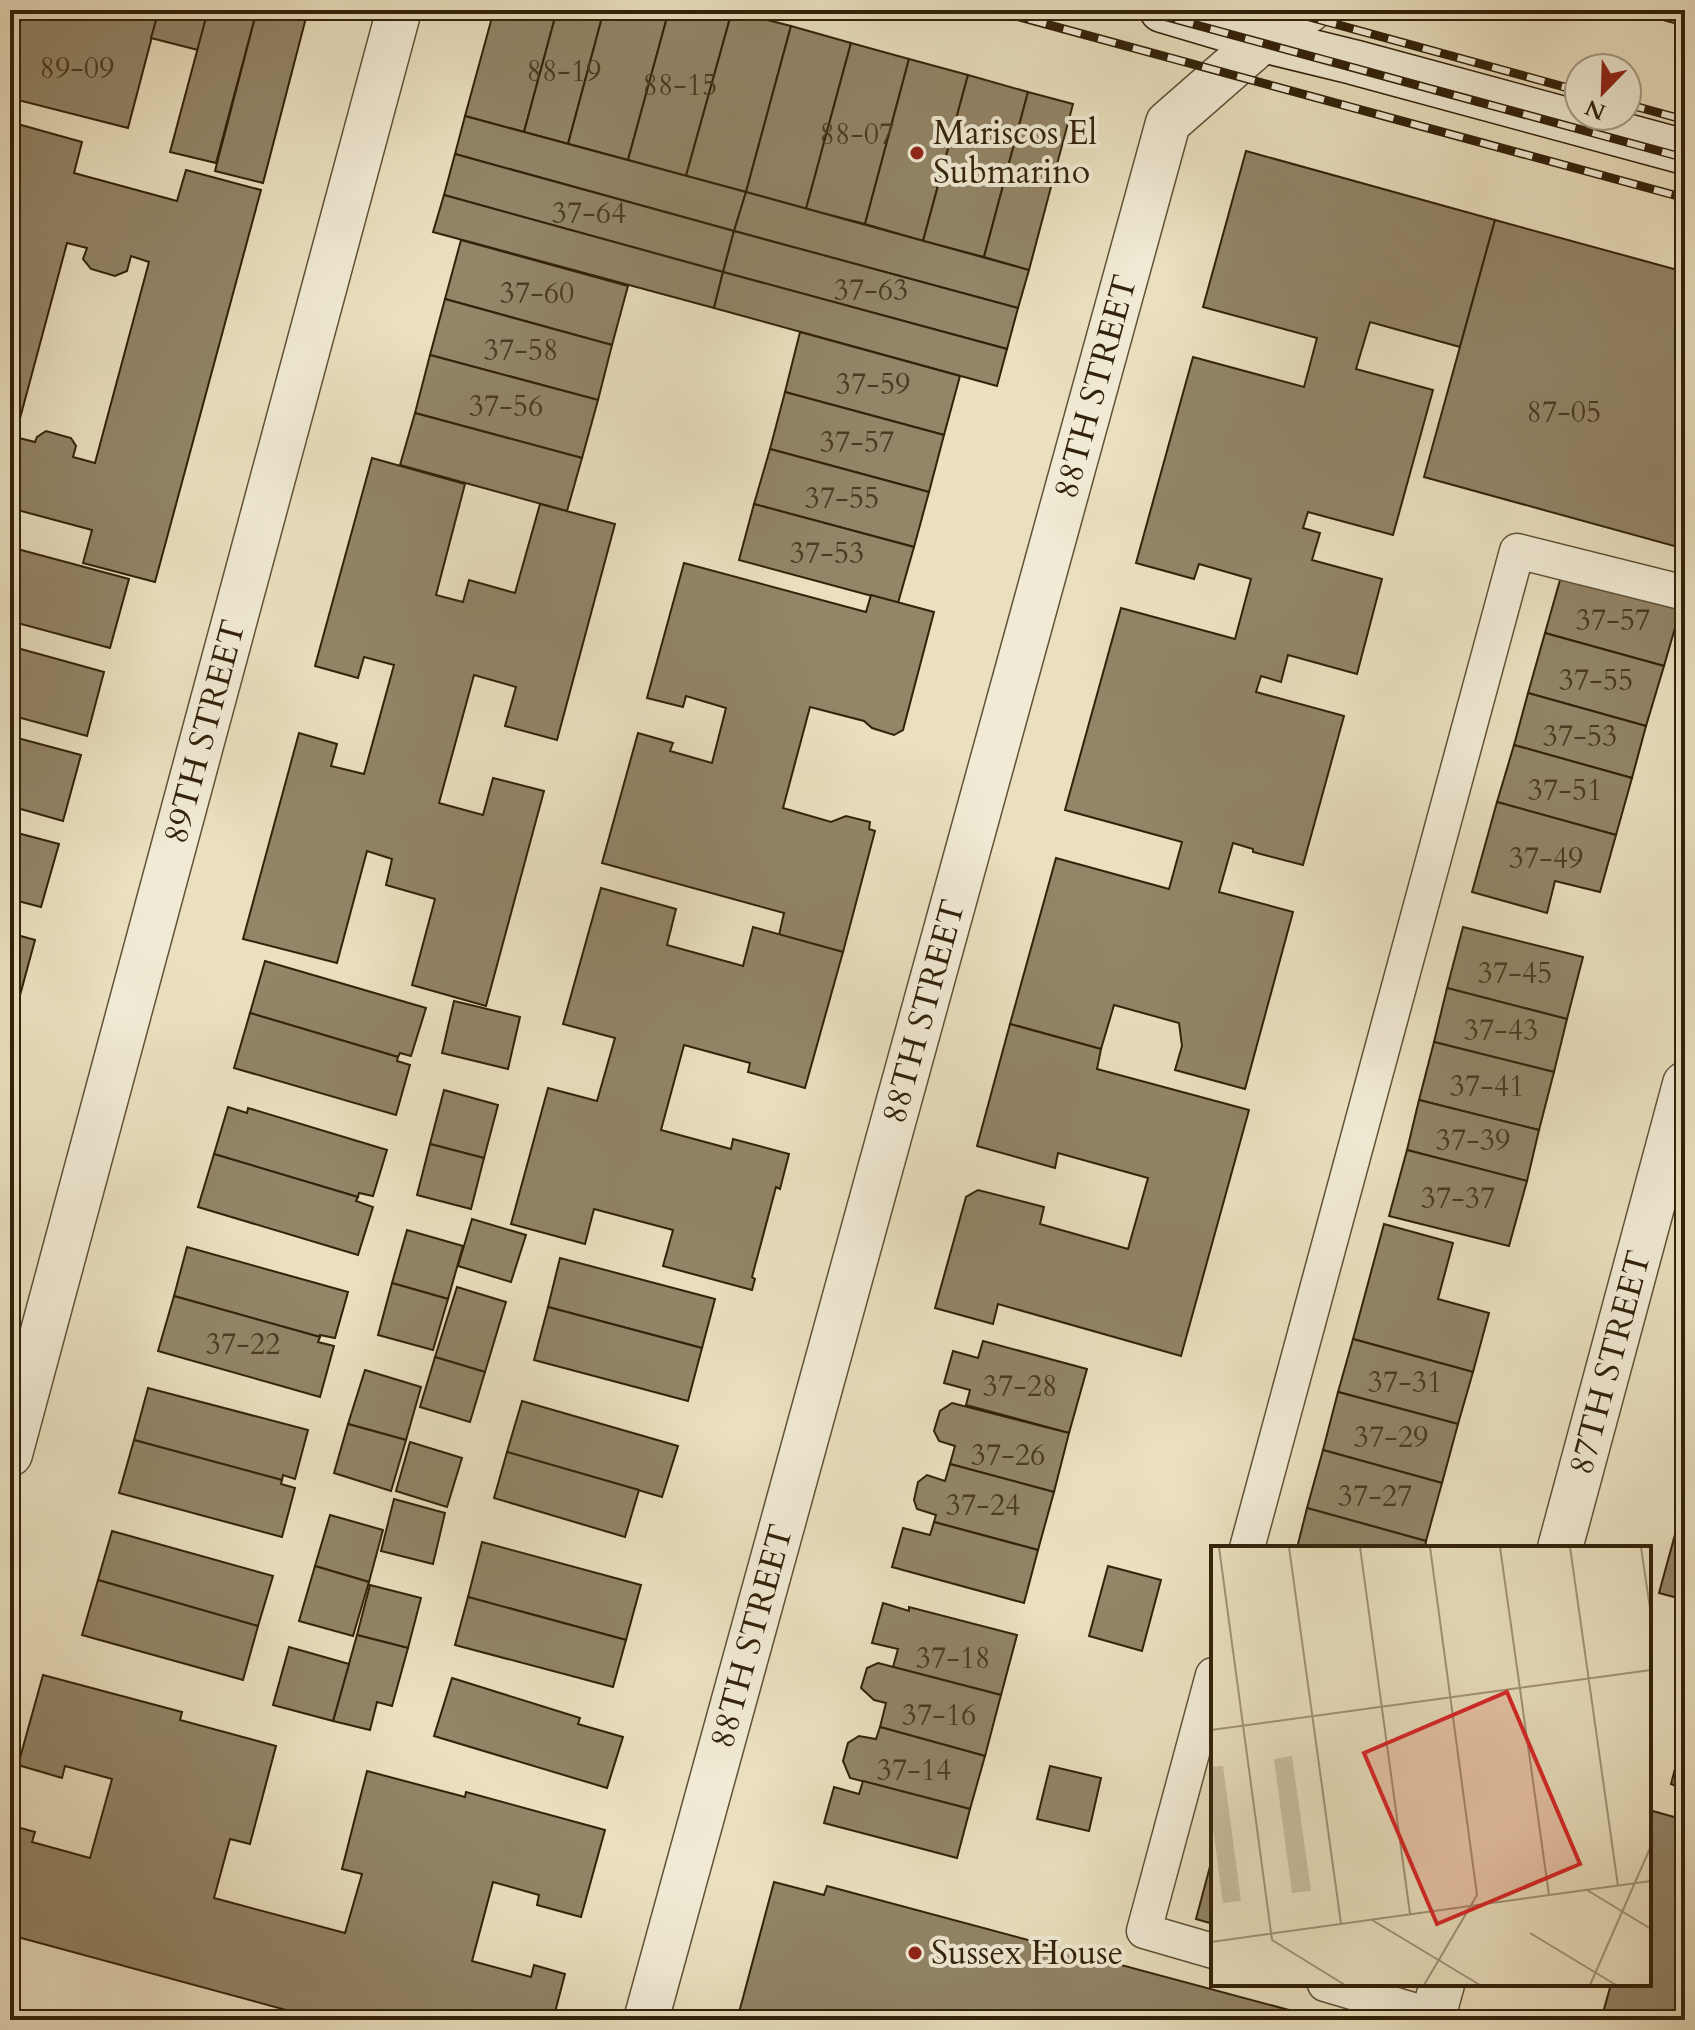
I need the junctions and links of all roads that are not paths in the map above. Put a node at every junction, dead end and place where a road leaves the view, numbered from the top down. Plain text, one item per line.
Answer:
1 (399, 10) edge
2 (1162, 10) edge
3 (1309, 10) edge
4 (1263, 40) junction
5 (1685, 152) edge
6 (1685, 593) edge
7 (1685, 1084) edge
8 (10, 1454) edge
9 (1248, 1546) edge
10 (1561, 1546) edge
11 (1211, 1682) edge
12 (1211, 1950) edge
13 (1335, 1986) edge
14 (1436, 2007) edge
15 (646, 2020) edge

1 - 8 street, 89TH STREET
2 - 4 street
3 - 4 street, 88TH STREET
4 - 5 street
4 - 15 street, 88TH STREET
6 - 9 lane
7 - 10 street, 87TH STREET
11 - 12 lane
13 - 14 lane

